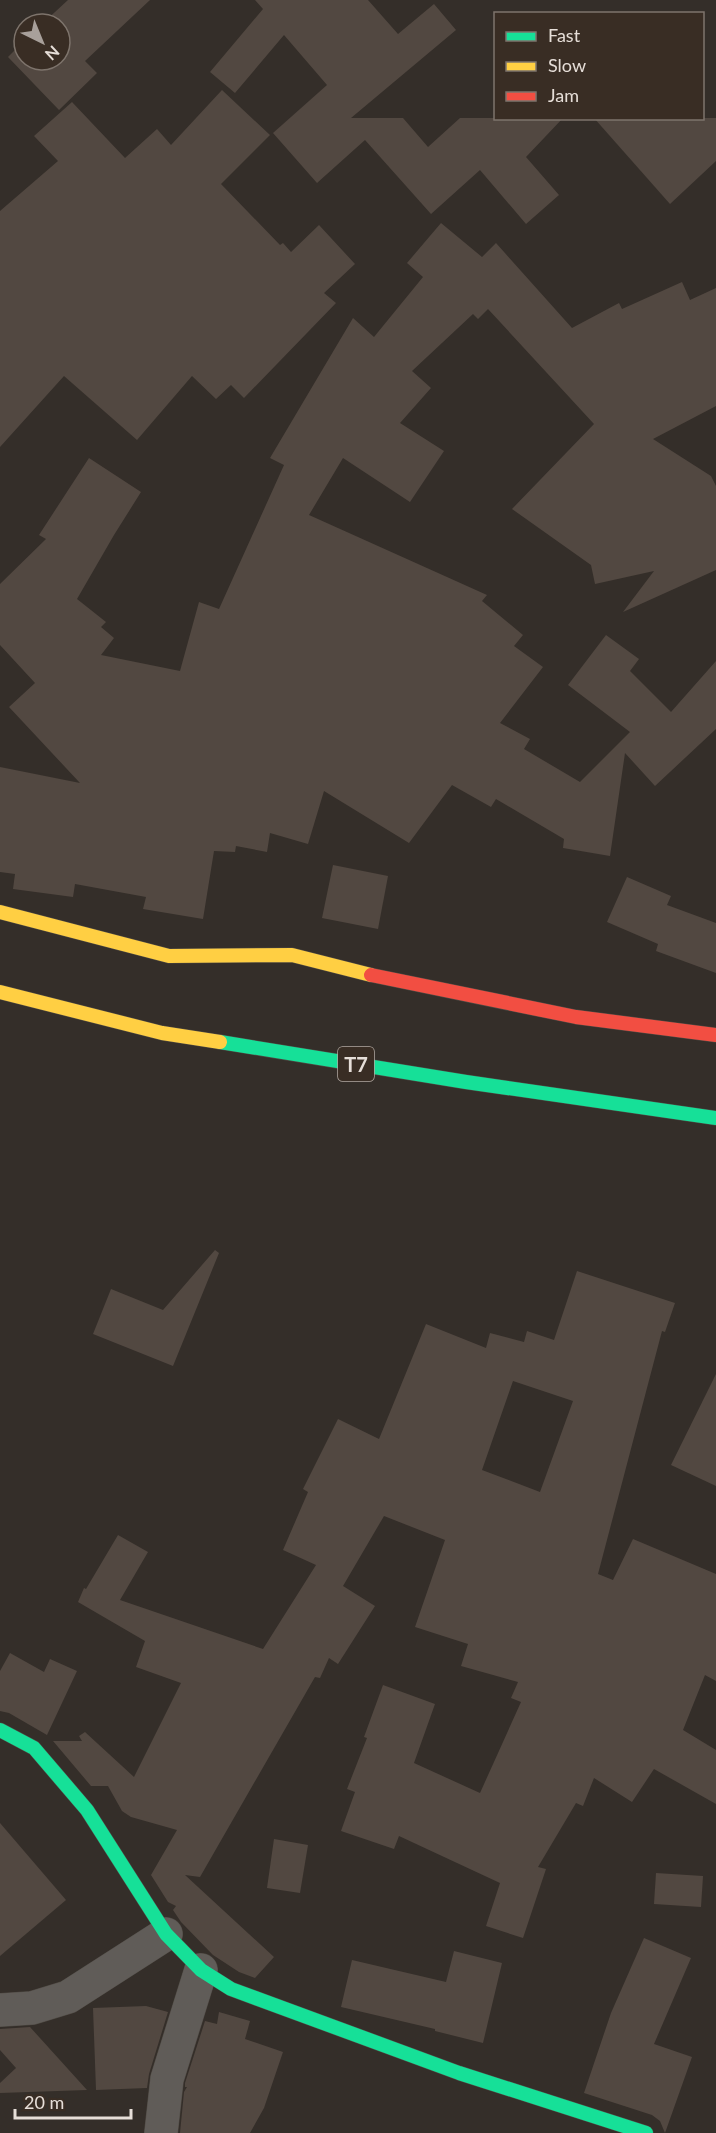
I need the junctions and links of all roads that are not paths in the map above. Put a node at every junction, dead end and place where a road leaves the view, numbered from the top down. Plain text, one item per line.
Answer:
1 (0, 912) edge
2 (0, 992) edge
3 (716, 1035) edge
4 (716, 1118) edge
5 (0, 1730) edge
6 (166, 1934) junction
7 (201, 1970) junction
8 (0, 2010) edge
9 (161, 2133) edge
10 (646, 2133) edge

1 - 3 main road
2 - 4 main road, T7
5 - 6 main road
6 - 7 main road
6 - 8 street
7 - 9 street
7 - 10 main road

